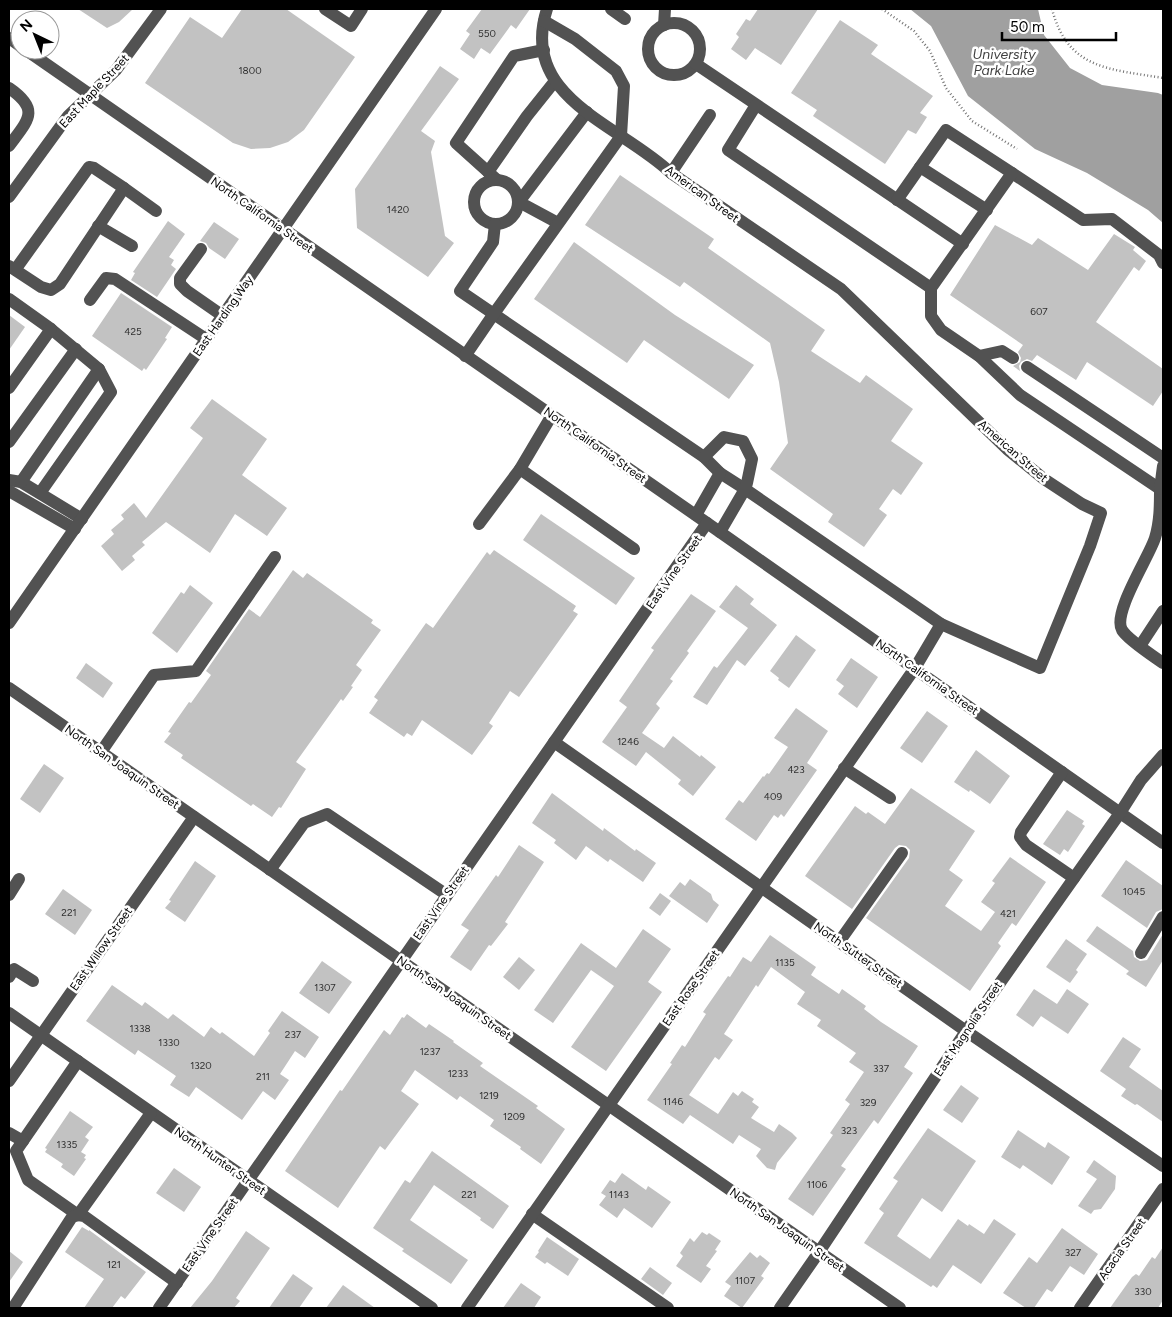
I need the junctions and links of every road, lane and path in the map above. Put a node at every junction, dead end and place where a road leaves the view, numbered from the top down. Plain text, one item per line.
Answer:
1 (160, 9) edge
2 (324, 9) edge
3 (362, 9) edge
4 (436, 9) edge
5 (611, 9) edge
6 (665, 9) edge
7 (882, 9) edge
8 (1052, 9) edge
9 (546, 15) edge
10 (625, 19) dead end
11 (664, 25) junction
12 (544, 50) junction
13 (40, 60) edge
14 (696, 64) junction
15 (1163, 78) edge
16 (555, 81) junction
17 (9, 88) edge
18 (90, 95) junction
19 (756, 105) junction
20 (587, 112) junction
21 (710, 115) dead end
22 (621, 136) junction
23 (9, 146) edge
24 (1016, 149) dead end
25 (920, 167) junction
26 (671, 173) junction
27 (1012, 173) junction
28 (492, 175) junction
29 (124, 188) junction
30 (9, 197) edge
31 (897, 200) junction
32 (519, 202) junction
33 (986, 210) junction
34 (156, 211) dead end
35 (495, 224) junction
36 (558, 224) junction
37 (98, 226) junction
38 (283, 230) junction
39 (963, 244) junction
40 (132, 246) dead end
41 (201, 249) dead end
42 (1163, 263) edge
43 (12, 268) edge
44 (932, 288) junction
45 (9, 299) edge
46 (90, 300) dead end
47 (493, 315) junction
48 (223, 316) junction
49 (51, 329) junction
50 (206, 339) junction
51 (76, 349) junction
52 (465, 356) junction
53 (979, 356) junction
54 (1013, 358) dead end
55 (1027, 367) dead end
56 (99, 368) junction
57 (9, 388) edge
58 (552, 415) junction
59 (9, 442) edge
60 (704, 457) junction
61 (1163, 458) edge
62 (1163, 466) edge
63 (520, 469) junction
64 (720, 473) junction
65 (15, 481) edge
66 (745, 489) junction
67 (1160, 489) junction
68 (9, 491) edge
69 (40, 493) junction
70 (696, 515) junction
71 (707, 523) junction
72 (78, 524) junction
73 (479, 524) dead end
74 (720, 532) junction
75 (1159, 540) edge
76 (634, 549) dead end
77 (275, 557) dead end
78 (1163, 611) edge
79 (10, 620) edge
80 (941, 624) junction
81 (1140, 646) junction
82 (1163, 663) edge
83 (915, 668) junction
84 (9, 688) edge
85 (554, 742) junction
86 (101, 752) junction
87 (1163, 755) edge
88 (844, 768) junction
89 (1062, 772) junction
90 (890, 798) dead end
91 (1120, 813) junction
92 (194, 817) junction
93 (1163, 842) edge
94 (902, 853) dead end
95 (270, 870) junction
96 (1074, 878) junction
97 (19, 879) dead end
98 (761, 887) junction
99 (9, 895) edge
100 (447, 895) junction
101 (1163, 917) edge
102 (839, 942) junction
103 (1141, 954) dead end
104 (401, 961) junction
105 (9, 978) edge
106 (33, 981) dead end
107 (9, 1013) edge
108 (966, 1031) junction
109 (41, 1035) junction
110 (78, 1061) junction
111 (9, 1081) edge
112 (608, 1105) junction
113 (151, 1113) junction
114 (9, 1132) edge
115 (23, 1142) junction
116 (1163, 1166) edge
117 (248, 1181) junction
118 (1163, 1189) edge
119 (78, 1214) junction
120 (532, 1214) junction
121 (819, 1252) junction
122 (176, 1283) junction
123 (13, 1308) edge
124 (159, 1308) edge
125 (432, 1308) edge
126 (467, 1308) edge
127 (668, 1308) edge
128 (780, 1308) edge
129 (900, 1308) edge
130 (1080, 1308) edge

1 - 18 street, East Maple Street
2 - 3 street
4 - 38 street, East Harding Way
5 - 10 street
6 - 11 street
7 - 24 path
8 - 15 path
9 - 12 street
9 - 22 street
11 - 14 street
11 - 14 street
12 - 16 street, American Street
12 - 28 street
13 - 18 street, North California Street
14 - 19 street
16 - 20 street, American Street
16 - 28 street
17 - 23 street
18 - 30 street, East Maple Street
18 - 38 street, North California Street
19 - 31 street
19 - 44 street
20 - 22 street, American Street
20 - 32 street
21 - 26 street
22 - 26 street, American Street
22 - 36 street
25 - 27 street
25 - 31 street
25 - 33 street
26 - 80 street, American Street
27 - 33 street
27 - 42 street
28 - 32 street
28 - 35 street
29 - 34 street
29 - 37 street
29 - 43 street
31 - 39 street
32 - 35 street
32 - 36 street
33 - 39 street
35 - 47 street, American Street
36 - 47 street
37 - 40 street
37 - 43 street
38 - 48 street, East Harding Way
38 - 52 street, North California Street
39 - 44 street
41 - 48 street
44 - 53 street
45 - 49 street
46 - 50 street
47 - 52 street
47 - 60 street, American Street
48 - 50 street, East Harding Way
49 - 51 street
49 - 57 street
50 - 72 street, East Harding Way
51 - 56 street
51 - 59 street
52 - 58 street, North California Street
53 - 54 street
53 - 67 street
55 - 61 street
56 - 65 street
56 - 69 street
58 - 63 street
58 - 70 street, North California Street
60 - 64 street, American Street
60 - 66 street
62 - 67 street
63 - 73 street
63 - 76 street
64 - 66 street, American Street
64 - 70 street
65 - 69 street
66 - 74 street
66 - 80 street, American Street
67 - 75 street
68 - 72 street
69 - 72 street
70 - 71 street, North California Street
71 - 74 street, North California Street
71 - 85 street, East Vine Street
72 - 79 street, East Harding Way
74 - 83 street, North California Street
75 - 81 street
77 - 86 street
78 - 81 street
80 - 83 street, East Rose Street
81 - 82 street
83 - 88 street, East Rose Street
83 - 89 street, North California Street
84 - 86 street, North San Joaquin Street
85 - 98 street, North Sutter Street
85 - 100 street, East Vine Street
86 - 92 street, North San Joaquin Street
87 - 91 street, East Magnolia Street
88 - 90 street
88 - 98 street, East Rose Street
89 - 91 street, North California Street
89 - 96 street
91 - 93 street, North California Street
91 - 96 street, East Magnolia Street
92 - 95 street, North San Joaquin Street
92 - 109 street, East Willow Street
94 - 102 street
95 - 100 street
95 - 104 street, North San Joaquin Street
96 - 108 street, East Magnolia Street
97 - 99 street
98 - 102 street, North Sutter Street
98 - 112 street, East Rose Street
100 - 104 street, East Vine Street
101 - 103 street
102 - 108 street, North Sutter Street
104 - 112 street, North San Joaquin Street
104 - 117 street, East Vine Street
105 - 106 street
107 - 109 street, North Hunter Street
108 - 116 street, North Sutter Street
108 - 121 street, East Magnolia Street
109 - 110 street, North Hunter Street
109 - 111 street, East Willow Street
110 - 113 street, North Hunter Street
110 - 115 street
112 - 120 street, East Rose Street
112 - 121 street, North San Joaquin Street
113 - 117 street, North Hunter Street
113 - 119 street
114 - 115 street
115 - 119 street
117 - 122 street, East Vine Street
117 - 125 street, North Hunter Street
118 - 130 street, Acacia Street
119 - 122 street
119 - 123 street
120 - 126 street, East Rose Street
120 - 127 street
121 - 128 street, East Magnolia Street
121 - 129 street, North San Joaquin Street
122 - 124 street, East Vine Street

